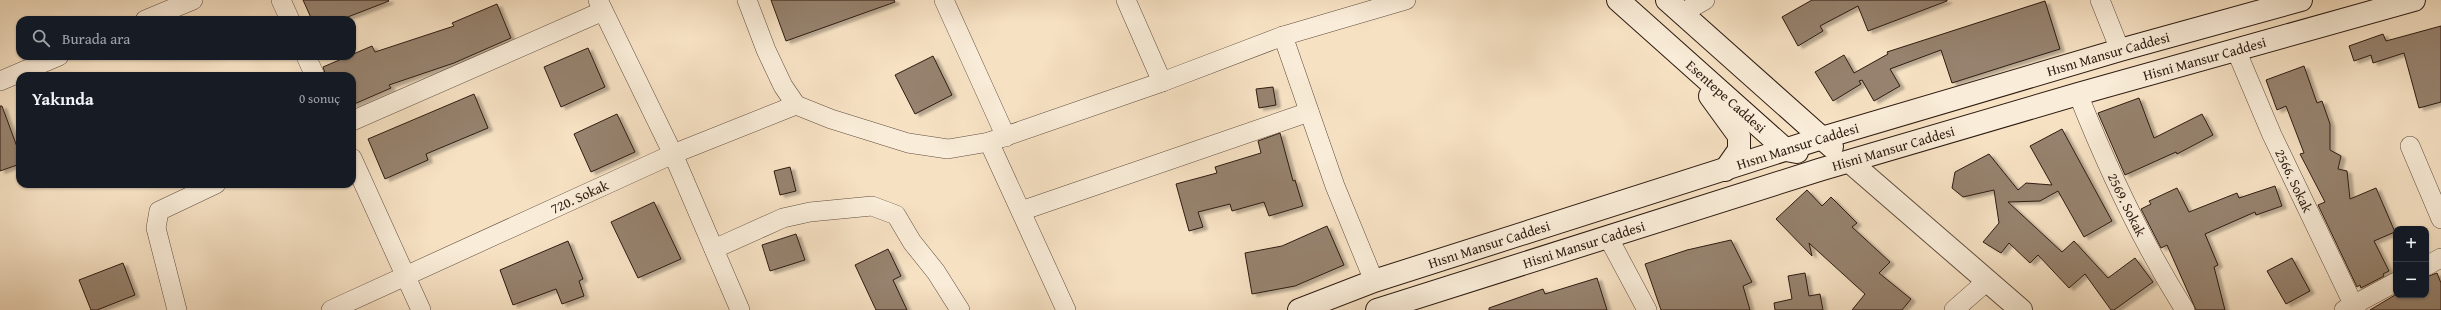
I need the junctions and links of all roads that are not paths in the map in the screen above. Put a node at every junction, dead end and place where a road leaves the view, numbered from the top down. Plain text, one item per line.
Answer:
1 (193, 0) edge
2 (281, 0) edge
3 (747, 0) edge
4 (944, 0) edge
5 (1126, 0) edge
6 (1406, 0) edge
7 (1618, 0) edge
8 (1705, 0) edge
9 (2100, 0) edge
10 (2301, 0) edge
11 (2414, 0) edge
12 (601, 5) edge
13 (1675, 6) edge
14 (155, 16) edge
15 (288, 16) edge
16 (1283, 36) junction
17 (2120, 50) junction
18 (2236, 50) junction
19 (1674, 51) junction
20 (50, 60) edge
21 (308, 60) edge
22 (21, 72) edge
23 (313, 72) edge
24 (16, 74) edge
25 (0, 81) edge
26 (1162, 82) junction
27 (2078, 94) junction
28 (796, 105) junction
29 (1309, 112) junction
30 (356, 118) edge
31 (1822, 138) junction
32 (998, 140) junction
33 (2410, 146) dead end
34 (1786, 150) junction
35 (672, 154) junction
36 (1850, 162) junction
37 (356, 167) edge
38 (1725, 170) junction
39 (208, 188) edge
40 (1021, 211) junction
41 (2441, 219) edge
42 (1608, 237) junction
43 (714, 249) junction
44 (2441, 258) edge
45 (2429, 264) edge
46 (404, 276) junction
47 (1374, 281) junction
48 (1988, 281) junction
49 (2393, 284) edge
50 (2351, 308) edge
51 (1383, 309) edge
52 (177, 310) edge
53 (331, 310) edge
54 (421, 310) edge
55 (740, 310) edge
56 (960, 310) edge
57 (1066, 310) edge
58 (1299, 310) edge
59 (1647, 310) edge
60 (1954, 310) edge
61 (2021, 310) edge
62 (2185, 310) edge

1 - 14 street
2 - 15 street
3 - 28 street
4 - 32 street
5 - 26 street
6 - 16 street
7 - 19 main road, Esentepe Caddesi
8 - 13 street
9 - 17 street
10 - 17 main road, Hısnı Mansur Caddesi
11 - 18 main road, Hisni Mansur Caddesi
12 - 30 street
12 - 35 street
13 - 31 main road
16 - 26 street
16 - 29 street
17 - 31 main road, Hısnı Mansur Caddesi
18 - 27 main road, Hisni Mansur Caddesi
18 - 50 street, 2566. Sokak
19 - 34 main road, Esentepe Caddesi
19 - 38 main road
20 - 22 street
21 - 23 street
24 - 25 street
26 - 32 street
27 - 36 main road, Hisni Mansur Caddesi
27 - 62 street, 2569. Sokak
28 - 32 street
28 - 35 street, 720. Sokak
29 - 40 street
29 - 47 street
31 - 34 main road, Hısnı Mansur Caddesi
31 - 36 main road
32 - 40 street
33 - 41 street
34 - 36 main road
34 - 38 main road, Hısnı Mansur Caddesi
35 - 43 street
35 - 46 street, 720. Sokak
36 - 42 main road, Hisni Mansur Caddesi
36 - 48 main road
37 - 46 street
38 - 47 main road, Hısnı Mansur Caddesi
39 - 52 street
40 - 57 street
42 - 51 main road, Hisni Mansur Caddesi
42 - 59 street
43 - 55 street
43 - 56 street
44 - 45 street
46 - 53 street, 720. Sokak
46 - 54 street
47 - 58 main road, Hısnı Mansur Caddesi
48 - 60 street
48 - 61 main road
49 - 50 street

